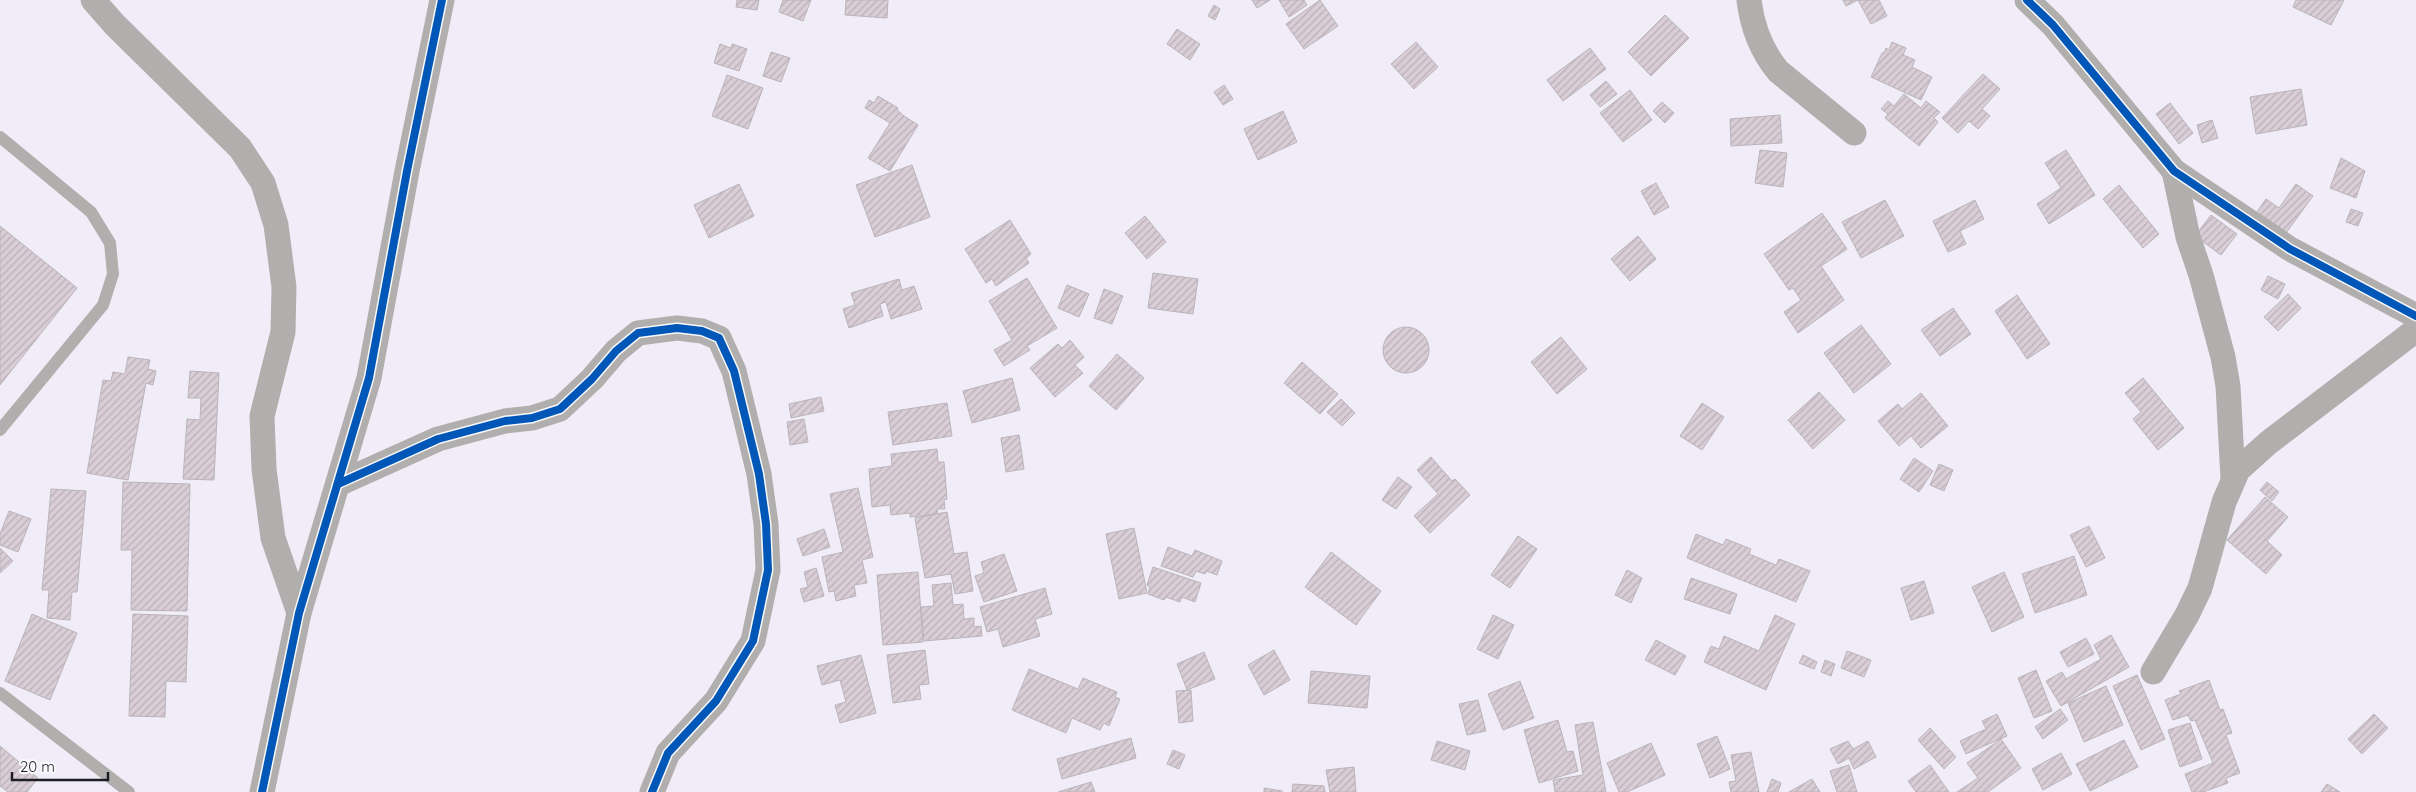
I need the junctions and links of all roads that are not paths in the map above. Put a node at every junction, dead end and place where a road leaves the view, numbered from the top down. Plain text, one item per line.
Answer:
1 (94, 0) edge
2 (442, 0) edge
3 (1749, 0) edge
4 (2027, 0) edge
5 (1854, 133) dead end
6 (0, 137) edge
7 (2174, 171) junction
8 (2416, 316) edge
9 (2416, 330) edge
10 (0, 430) edge
11 (2233, 479) junction
12 (338, 484) junction
13 (299, 613) junction
14 (2153, 672) dead end
15 (0, 693) edge
16 (130, 792) edge
17 (262, 792) edge
18 (652, 792) edge

1 - 13 street
2 - 12 street
3 - 5 street
4 - 7 street
6 - 10 lane
7 - 8 street
7 - 11 street
9 - 11 street
11 - 14 street
12 - 13 street
12 - 18 street
13 - 17 street
15 - 16 lane

